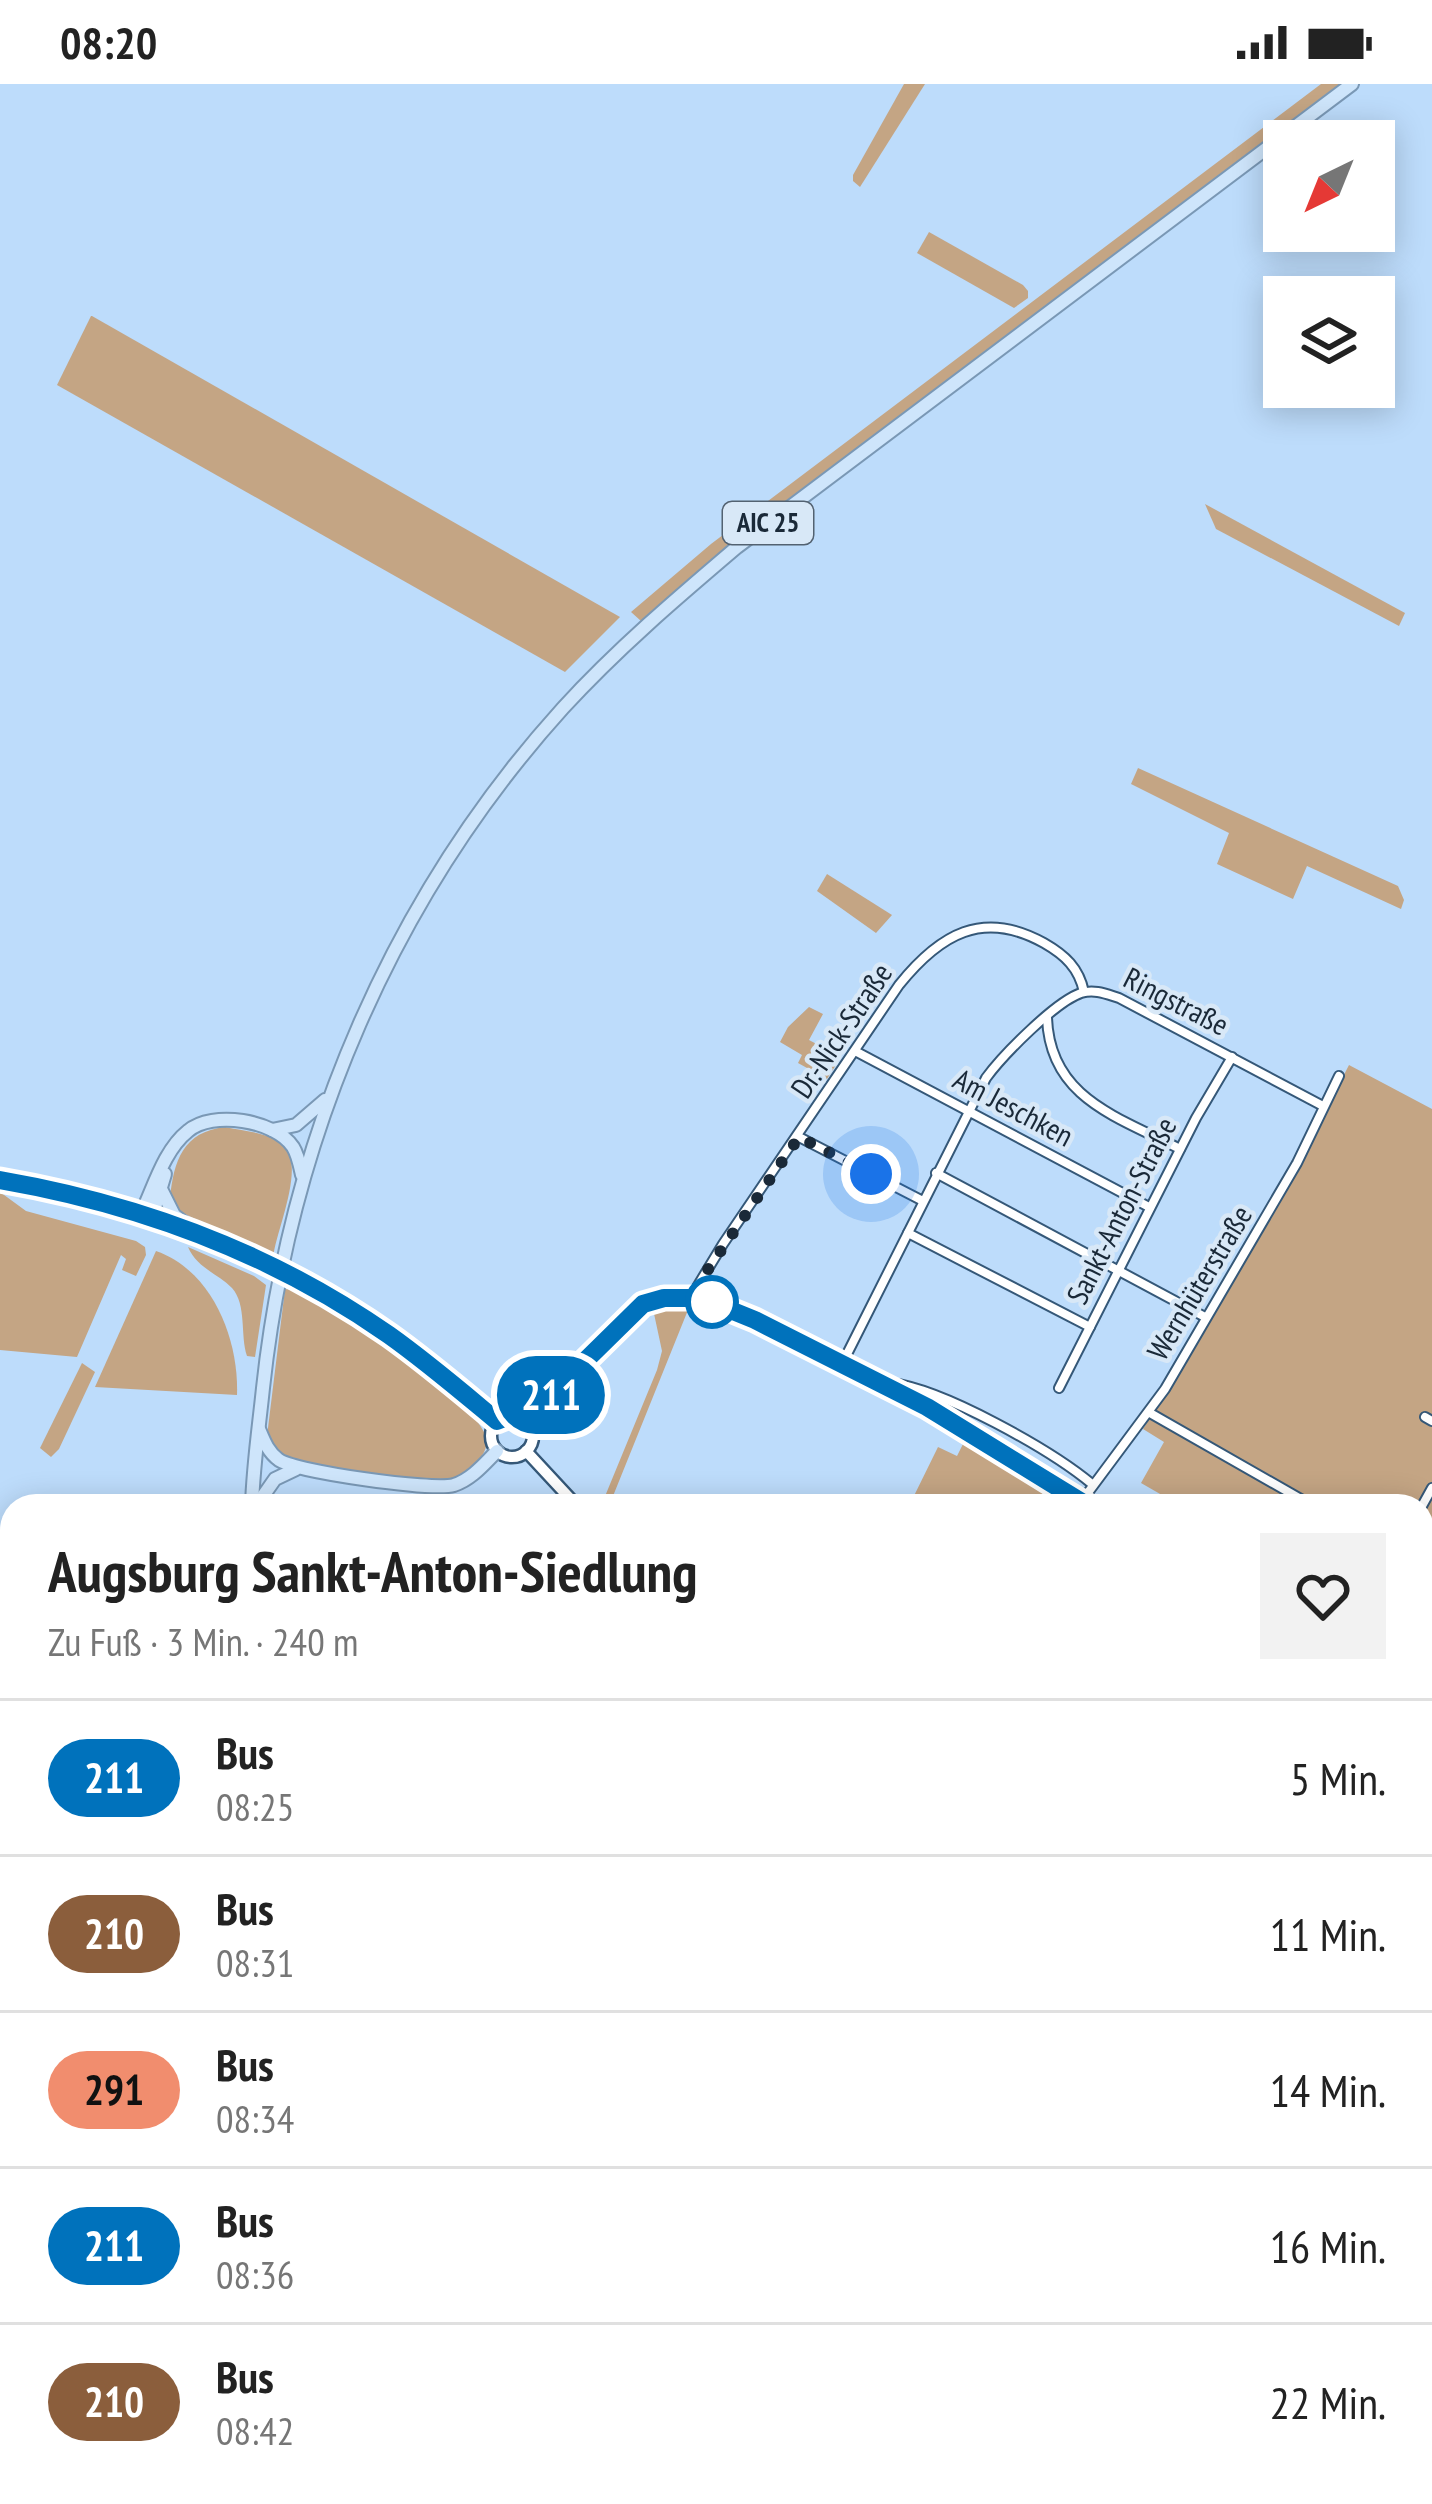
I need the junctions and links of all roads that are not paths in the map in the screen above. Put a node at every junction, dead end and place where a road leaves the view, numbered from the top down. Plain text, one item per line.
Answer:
1 (1352, 84) edge
2 (1084, 992) junction
3 (1047, 1018) junction
4 (1033, 1031) junction
5 (1048, 1040) junction
6 (855, 1051) junction
7 (1232, 1058) junction
8 (1339, 1076) dead end
9 (330, 1094) junction
10 (1323, 1106) junction
11 (967, 1111) junction
12 (268, 1130) junction
13 (799, 1137) junction
14 (1180, 1149) junction
15 (169, 1155) junction
16 (936, 1173) junction
17 (302, 1176) junction
18 (0, 1180) edge
19 (162, 1192) junction
20 (923, 1201) junction
21 (1149, 1207) junction
22 (141, 1214) junction
23 (908, 1233) junction
24 (199, 1234) junction
25 (1118, 1270) junction
26 (701, 1298) junction
27 (1204, 1318) junction
28 (1090, 1327) junction
29 (843, 1362) junction
30 (884, 1383) junction
31 (1059, 1388) dead end
32 (932, 1396) junction
33 (927, 1407) junction
34 (1150, 1413) junction
35 (525, 1420) junction
36 (497, 1421) junction
37 (258, 1428) junction
38 (526, 1450) junction
39 (497, 1451) junction
40 (296, 1469) junction
41 (1092, 1484) junction
42 (255, 1494) edge
43 (263, 1494) edge
44 (566, 1494) edge
45 (1068, 1494) edge
46 (1088, 1494) edge
47 (1292, 1494) edge

1 - 9 main road, AIC 25
2 - 3 street, Ringstraße
2 - 6 street, Dr.-Nick-Straße
2 - 7 street, Ringstraße
3 - 4 street, Ringstraße
3 - 5 street
4 - 5 street
4 - 11 street, Ringstraße
5 - 14 street
6 - 11 street, Am Jeschken
6 - 13 street, Dr.-Nick-Straße
7 - 10 street, Ringstraße
7 - 14 street, Sankt-Anton-Straße
8 - 10 street, Wernhüterstraße
9 - 12 main road
9 - 17 main road, AIC 25
10 - 27 street, Wernhüterstraße
11 - 16 street, Ringstraße
11 - 21 street, Am Jeschken
12 - 15 main road
12 - 17 main road
13 - 20 street
13 - 26 street, Dr.-Nick-Straße
14 - 21 street, Sankt-Anton-Straße
15 - 19 main road
15 - 22 main road
16 - 20 street, Ringstraße
16 - 25 street
17 - 37 main road, AIC 25
18 - 22 main road
19 - 22 main road
19 - 24 main road
20 - 23 street, Ringstraße
21 - 25 street, Sankt-Anton-Straße
22 - 24 main road
23 - 28 street
23 - 29 street, Ringstraße
24 - 36 main road, bridge
25 - 27 street
25 - 28 street, Sankt-Anton-Straße
26 - 29 street
26 - 35 street
27 - 34 street, Wernhüterstraße
28 - 31 street, Sankt-Anton-Straße
29 - 30 street
30 - 32 street
30 - 33 street
32 - 33 street
32 - 41 street
33 - 45 street
34 - 41 street, Wernhüterstraße
34 - 47 street
35 - 36 main road
35 - 38 main road
36 - 39 main road
37 - 40 main road
37 - 42 main road, AIC 25
38 - 39 main road
38 - 44 main road
39 - 40 main road
40 - 43 main road
41 - 46 street, Wernhüterstraße

